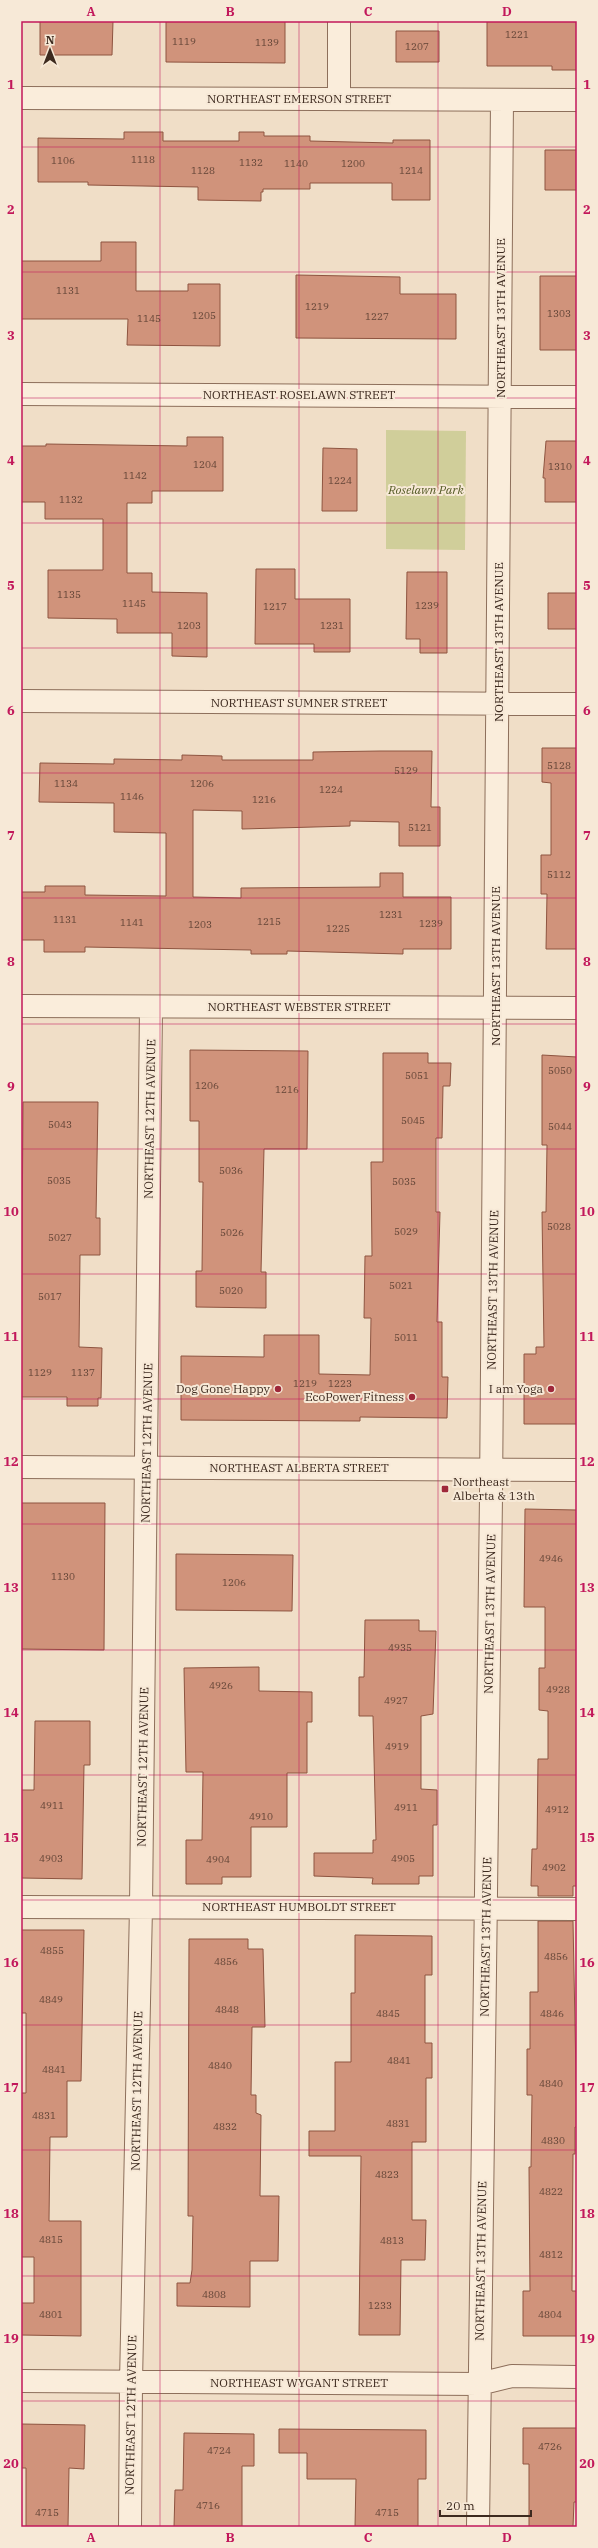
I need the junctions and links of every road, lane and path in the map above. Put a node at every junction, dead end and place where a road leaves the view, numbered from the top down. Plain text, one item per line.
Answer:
1 (340, 21) edge
2 (21, 98) edge
3 (339, 100) junction
4 (502, 100) junction
5 (577, 100) edge
6 (21, 394) edge
7 (501, 396) junction
8 (577, 397) edge
9 (21, 701) edge
10 (498, 704) junction
11 (577, 704) edge
12 (21, 1006) edge
13 (151, 1007) junction
14 (496, 1008) junction
15 (577, 1008) edge
16 (21, 1467) edge
17 (147, 1467) junction
18 (491, 1469) junction
19 (577, 1470) edge
20 (141, 1906) junction
21 (21, 1907) edge
22 (486, 1908) junction
23 (577, 1909) edge
24 (577, 2376) edge
25 (21, 2381) edge
26 (131, 2382) junction
27 (479, 2384) junction
28 (130, 2527) edge
29 (478, 2527) edge

1 - 3 street
2 - 3 street, NORTHEAST EMERSON STREET
3 - 4 street, NORTHEAST EMERSON STREET
4 - 5 street, NORTHEAST EMERSON STREET
4 - 7 street, NORTHEAST 13TH AVENUE
6 - 7 street, NORTHEAST ROSELAWN STREET
7 - 8 street, NORTHEAST ROSELAWN STREET
7 - 10 street, NORTHEAST 13TH AVENUE
9 - 10 street, NORTHEAST SUMNER STREET
10 - 11 street, NORTHEAST SUMNER STREET
10 - 14 street, NORTHEAST 13TH AVENUE
12 - 13 street, NORTHEAST WEBSTER STREET
13 - 14 street, NORTHEAST WEBSTER STREET
13 - 17 street, NORTHEAST 12TH AVENUE
14 - 15 street, NORTHEAST WEBSTER STREET
14 - 18 street, NORTHEAST 13TH AVENUE
16 - 17 street, NORTHEAST ALBERTA STREET
17 - 18 street, NORTHEAST ALBERTA STREET
17 - 20 street, NORTHEAST 12TH AVENUE
18 - 19 street, NORTHEAST ALBERTA STREET
18 - 22 street, NORTHEAST 13TH AVENUE
20 - 21 street, NORTHEAST HUMBOLDT STREET
20 - 22 street, NORTHEAST HUMBOLDT STREET
20 - 26 street, NORTHEAST 12TH AVENUE
22 - 23 street, NORTHEAST HUMBOLDT STREET
22 - 27 street, NORTHEAST 13TH AVENUE
24 - 27 street, NORTHEAST WYGANT STREET
25 - 26 street, NORTHEAST WYGANT STREET
26 - 27 street, NORTHEAST WYGANT STREET
26 - 28 street, NORTHEAST 12TH AVENUE
27 - 29 street, NORTHEAST 13TH AVENUE

